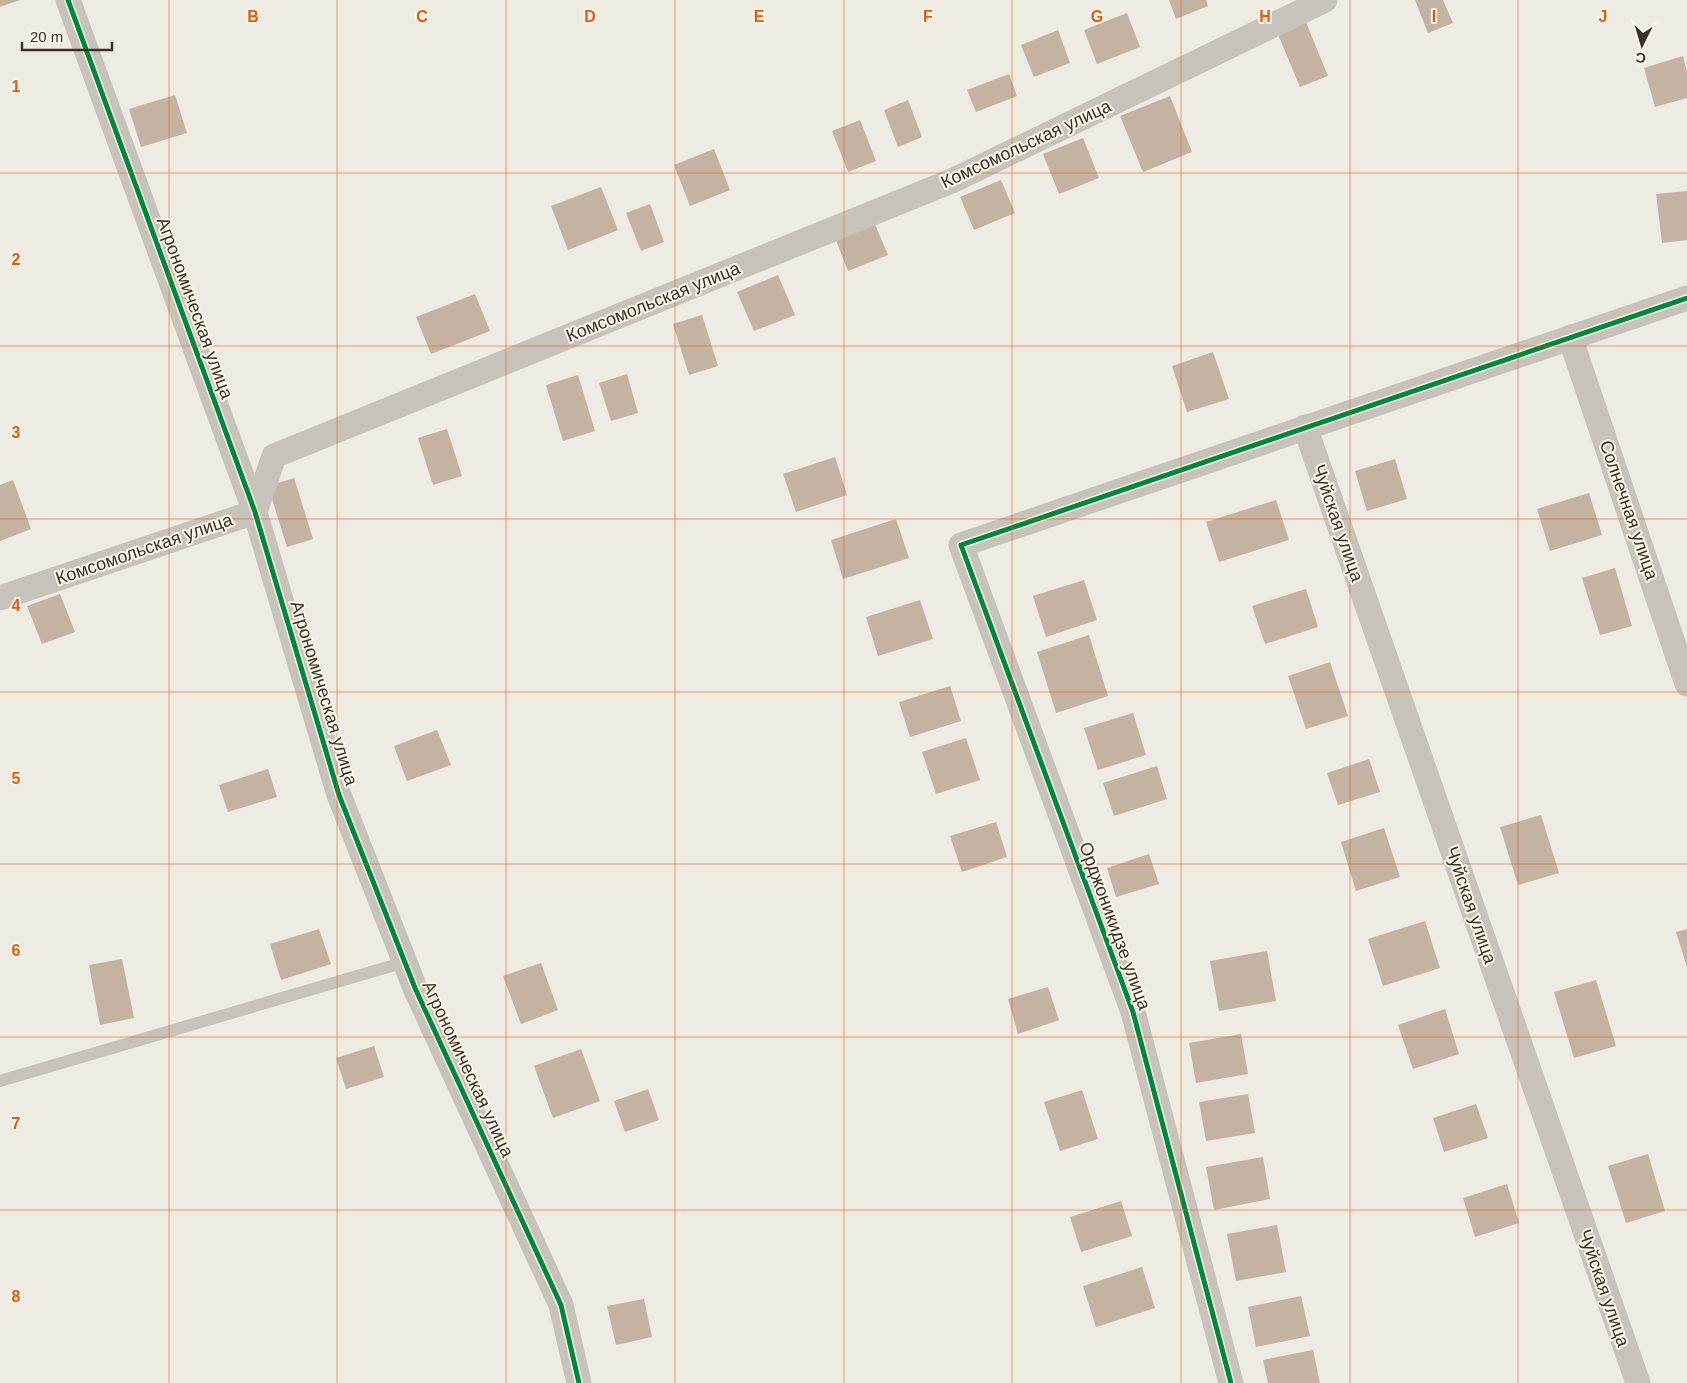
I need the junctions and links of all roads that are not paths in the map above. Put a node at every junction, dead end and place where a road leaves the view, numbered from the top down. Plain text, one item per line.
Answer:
1 (68, 0) edge
2 (1326, 0) edge
3 (1687, 298) edge
4 (1570, 337) junction
5 (1305, 427) junction
6 (255, 512) junction
7 (0, 598) edge
8 (1687, 684) edge
9 (405, 962) junction
10 (0, 1082) edge
11 (579, 1383) edge
12 (1232, 1383) edge
13 (1638, 1383) edge

1 - 6 street, Агрономическая улица
2 - 6 street, Комсомольская улица
3 - 4 street
4 - 5 street
4 - 8 street, Солнечная улица
5 - 12 street, Орджоникидзе улица
5 - 13 street, Чуйская улица
6 - 7 street, Комсомольская улица
6 - 9 street, Агрономическая улица
9 - 10 lane
9 - 11 street, Агрономическая улица

